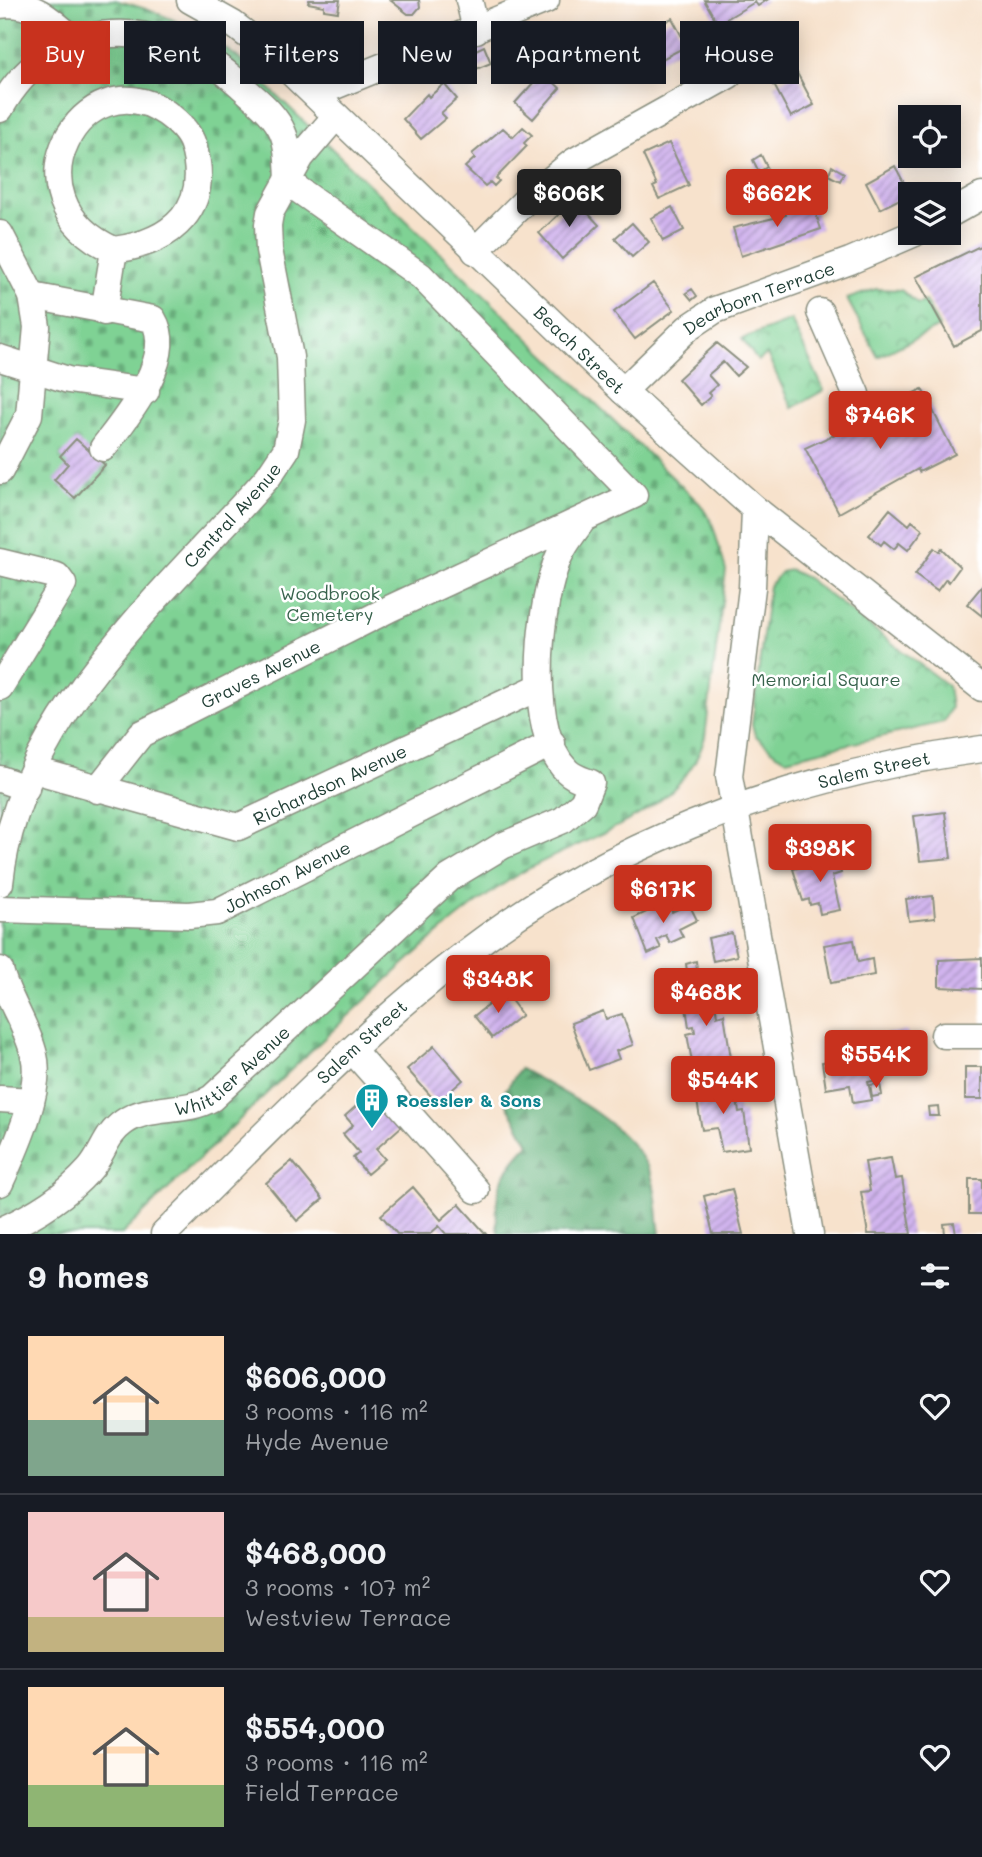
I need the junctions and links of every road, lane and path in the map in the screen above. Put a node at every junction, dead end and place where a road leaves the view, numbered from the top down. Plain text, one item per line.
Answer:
1 (190, 0) edge
2 (469, 0) edge
3 (546, 0) edge
4 (0, 5) edge
5 (51, 21) edge
6 (474, 21) edge
7 (477, 30) edge
8 (110, 36) edge
9 (378, 69) edge
10 (21, 79) edge
11 (713, 84) edge
12 (315, 94) junction
13 (0, 109) edge
14 (336, 116) junction
15 (289, 183) junction
16 (982, 196) edge
17 (961, 208) edge
18 (0, 234) edge
19 (898, 240) edge
20 (114, 250) junction
21 (475, 251) junction
22 (32, 296) junction
23 (104, 312) junction
24 (820, 312) dead end
25 (0, 358) edge
26 (35, 369) junction
27 (146, 391) junction
28 (623, 391) junction
29 (856, 394) dead end
30 (103, 448) dead end
31 (0, 471) edge
32 (755, 509) junction
33 (582, 521) junction
34 (0, 562) edge
35 (0, 687) edge
36 (539, 687) junction
37 (982, 688) edge
38 (552, 743) junction
39 (982, 749) edge
40 (0, 779) edge
41 (30, 780) junction
42 (97, 790) junction
43 (737, 808) junction
44 (0, 883) edge
45 (0, 909) edge
46 (0, 970) edge
47 (944, 1035) dead end
48 (982, 1035) edge
49 (352, 1051) junction
50 (0, 1099) edge
51 (31, 1101) junction
52 (0, 1183) edge
53 (476, 1190) dead end
54 (0, 1231) edge
55 (164, 1234) edge
56 (810, 1234) edge

1 - 12 street, Beach Street
2 - 6 street
3 - 7 street
4 - 5 street
8 - 15 street
9 - 12 street
10 - 13 street
11 - 21 street
12 - 14 street, Beach Street
14 - 15 street, Central Avenue
14 - 21 street, Beach Street
15 - 33 street, Graves Avenue
15 - 41 street, Central Avenue
16 - 17 street
18 - 22 street
19 - 28 street, Dearborn Terrace
20 - 20 street
20 - 23 street
21 - 28 street, Beach Street
22 - 23 street
22 - 26 street
23 - 27 street
24 - 29 street
25 - 26 street
26 - 27 street
26 - 31 street
27 - 30 street
28 - 32 street, Beach Street
32 - 37 street, Beach Street
32 - 43 street
33 - 36 street
33 - 42 street, Graves Avenue
34 - 35 street
36 - 38 street
36 - 42 street, Richardson Avenue
38 - 45 street, Johnson Avenue
38 - 54 street, Whittier Avenue
39 - 43 street, Salem Street
40 - 41 street, Richardson Avenue
41 - 42 street, Richardson Avenue
41 - 44 street, Central Avenue
43 - 49 street, Salem Street
43 - 56 street
46 - 51 street
47 - 48 street
49 - 53 street
49 - 55 street, Salem Street
50 - 51 street
51 - 52 street

